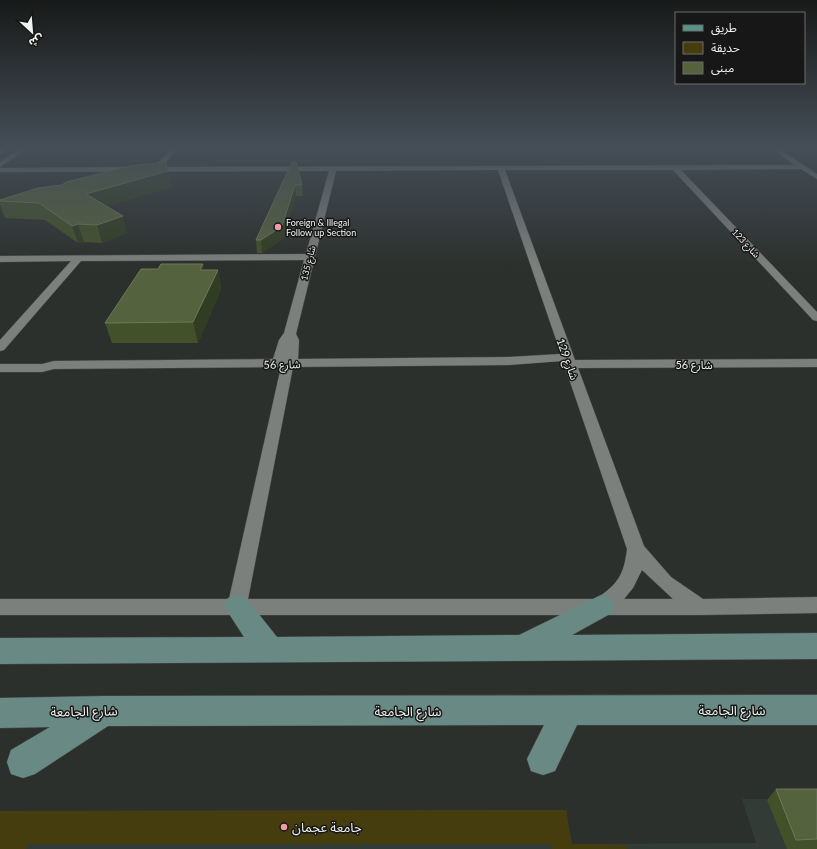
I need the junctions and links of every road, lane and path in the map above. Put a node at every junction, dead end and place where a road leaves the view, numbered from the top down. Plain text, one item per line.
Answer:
1 (328, 188) edge
2 (508, 188) edge
3 (694, 188) edge
4 (309, 257) junction
5 (0, 259) edge
6 (78, 259) junction
7 (817, 318) edge
8 (0, 347) edge
9 (0, 362) edge
10 (286, 363) junction
11 (570, 363) junction
12 (817, 363) edge
13 (54, 366) junction
14 (0, 368) edge
15 (636, 549) junction
16 (817, 605) edge
17 (237, 606) junction
18 (601, 606) junction
19 (701, 607) junction
20 (0, 608) edge
21 (817, 646) edge
22 (522, 648) junction
23 (270, 649) junction
24 (0, 651) edge
25 (569, 710) junction
26 (817, 710) edge
27 (105, 711) junction
28 (0, 713) edge
29 (543, 759) dead end
30 (23, 762) dead end

1 - 4 street, شارع 135
2 - 11 street, شارع 129
3 - 7 street, شارع 123
4 - 6 street
4 - 10 street, شارع 135
5 - 6 street
6 - 8 street
9 - 13 street, شارع 56
10 - 11 street, شارع 56
10 - 13 street, شارع 56
10 - 17 street, شارع 135
11 - 12 street, شارع 56
11 - 15 street, شارع 129
13 - 14 street, شارع 56
15 - 18 street, شارع 129
15 - 19 street, شارع 129
16 - 19 street
17 - 18 street
17 - 20 street
17 - 23 main road
18 - 19 street
18 - 22 main road
21 - 22 main road
22 - 23 main road
23 - 24 main road
25 - 26 main road, شارع الجامعة
25 - 27 main road, شارع الجامعة
25 - 29 main road
27 - 28 main road, شارع الجامعة
27 - 30 main road

